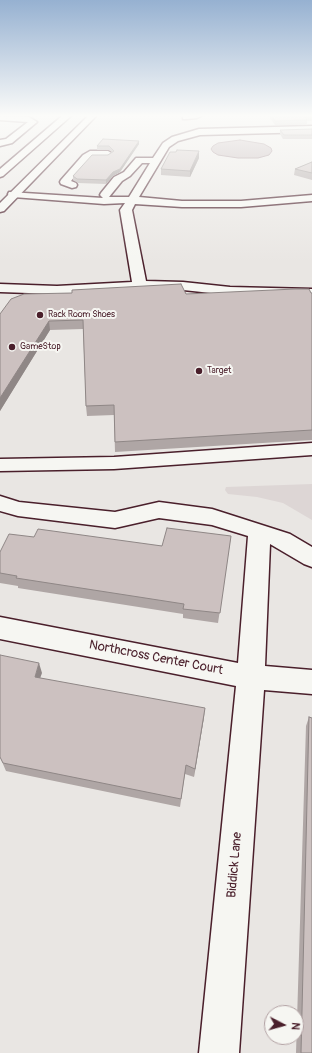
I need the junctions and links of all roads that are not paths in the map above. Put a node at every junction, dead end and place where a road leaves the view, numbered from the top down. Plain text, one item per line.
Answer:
1 (10, 165) edge
2 (22, 165) edge
3 (40, 165) edge
4 (79, 165) edge
5 (135, 165) edge
6 (153, 165) edge
7 (16, 173) dead end
8 (0, 174) edge
9 (127, 174) junction
10 (147, 175) junction
11 (95, 186) edge
12 (13, 190) junction
13 (108, 191) junction
14 (63, 192) junction
15 (312, 198) edge
16 (117, 199) junction
17 (132, 200) junction
18 (0, 209) edge
19 (140, 286) junction
20 (5, 288) edge
21 (312, 293) edge
22 (0, 303) edge
23 (312, 449) edge
24 (0, 464) edge
25 (0, 503) edge
26 (259, 532) junction
27 (312, 558) edge
28 (0, 628) edge
29 (251, 676) junction
30 (312, 682) edge
31 (218, 1053) edge

1 - 8 main road
2 - 7 main road
3 - 12 main road
4 - 14 main road
5 - 9 main road
6 - 10 main road
9 - 10 main road
9 - 13 main road
10 - 17 main road
11 - 13 main road
12 - 14 main road
12 - 16 main road
12 - 18 main road
13 - 14 main road
13 - 16 main road
15 - 17 main road
16 - 17 main road
17 - 19 main road
19 - 20 main road
19 - 21 main road
20 - 22 main road
23 - 24 main road
25 - 26 main road
26 - 27 main road
26 - 29 main road, Biddick Lane
28 - 29 main road, Northcross Center Court
29 - 30 main road, Northcross Center Court
29 - 31 main road, Biddick Lane

